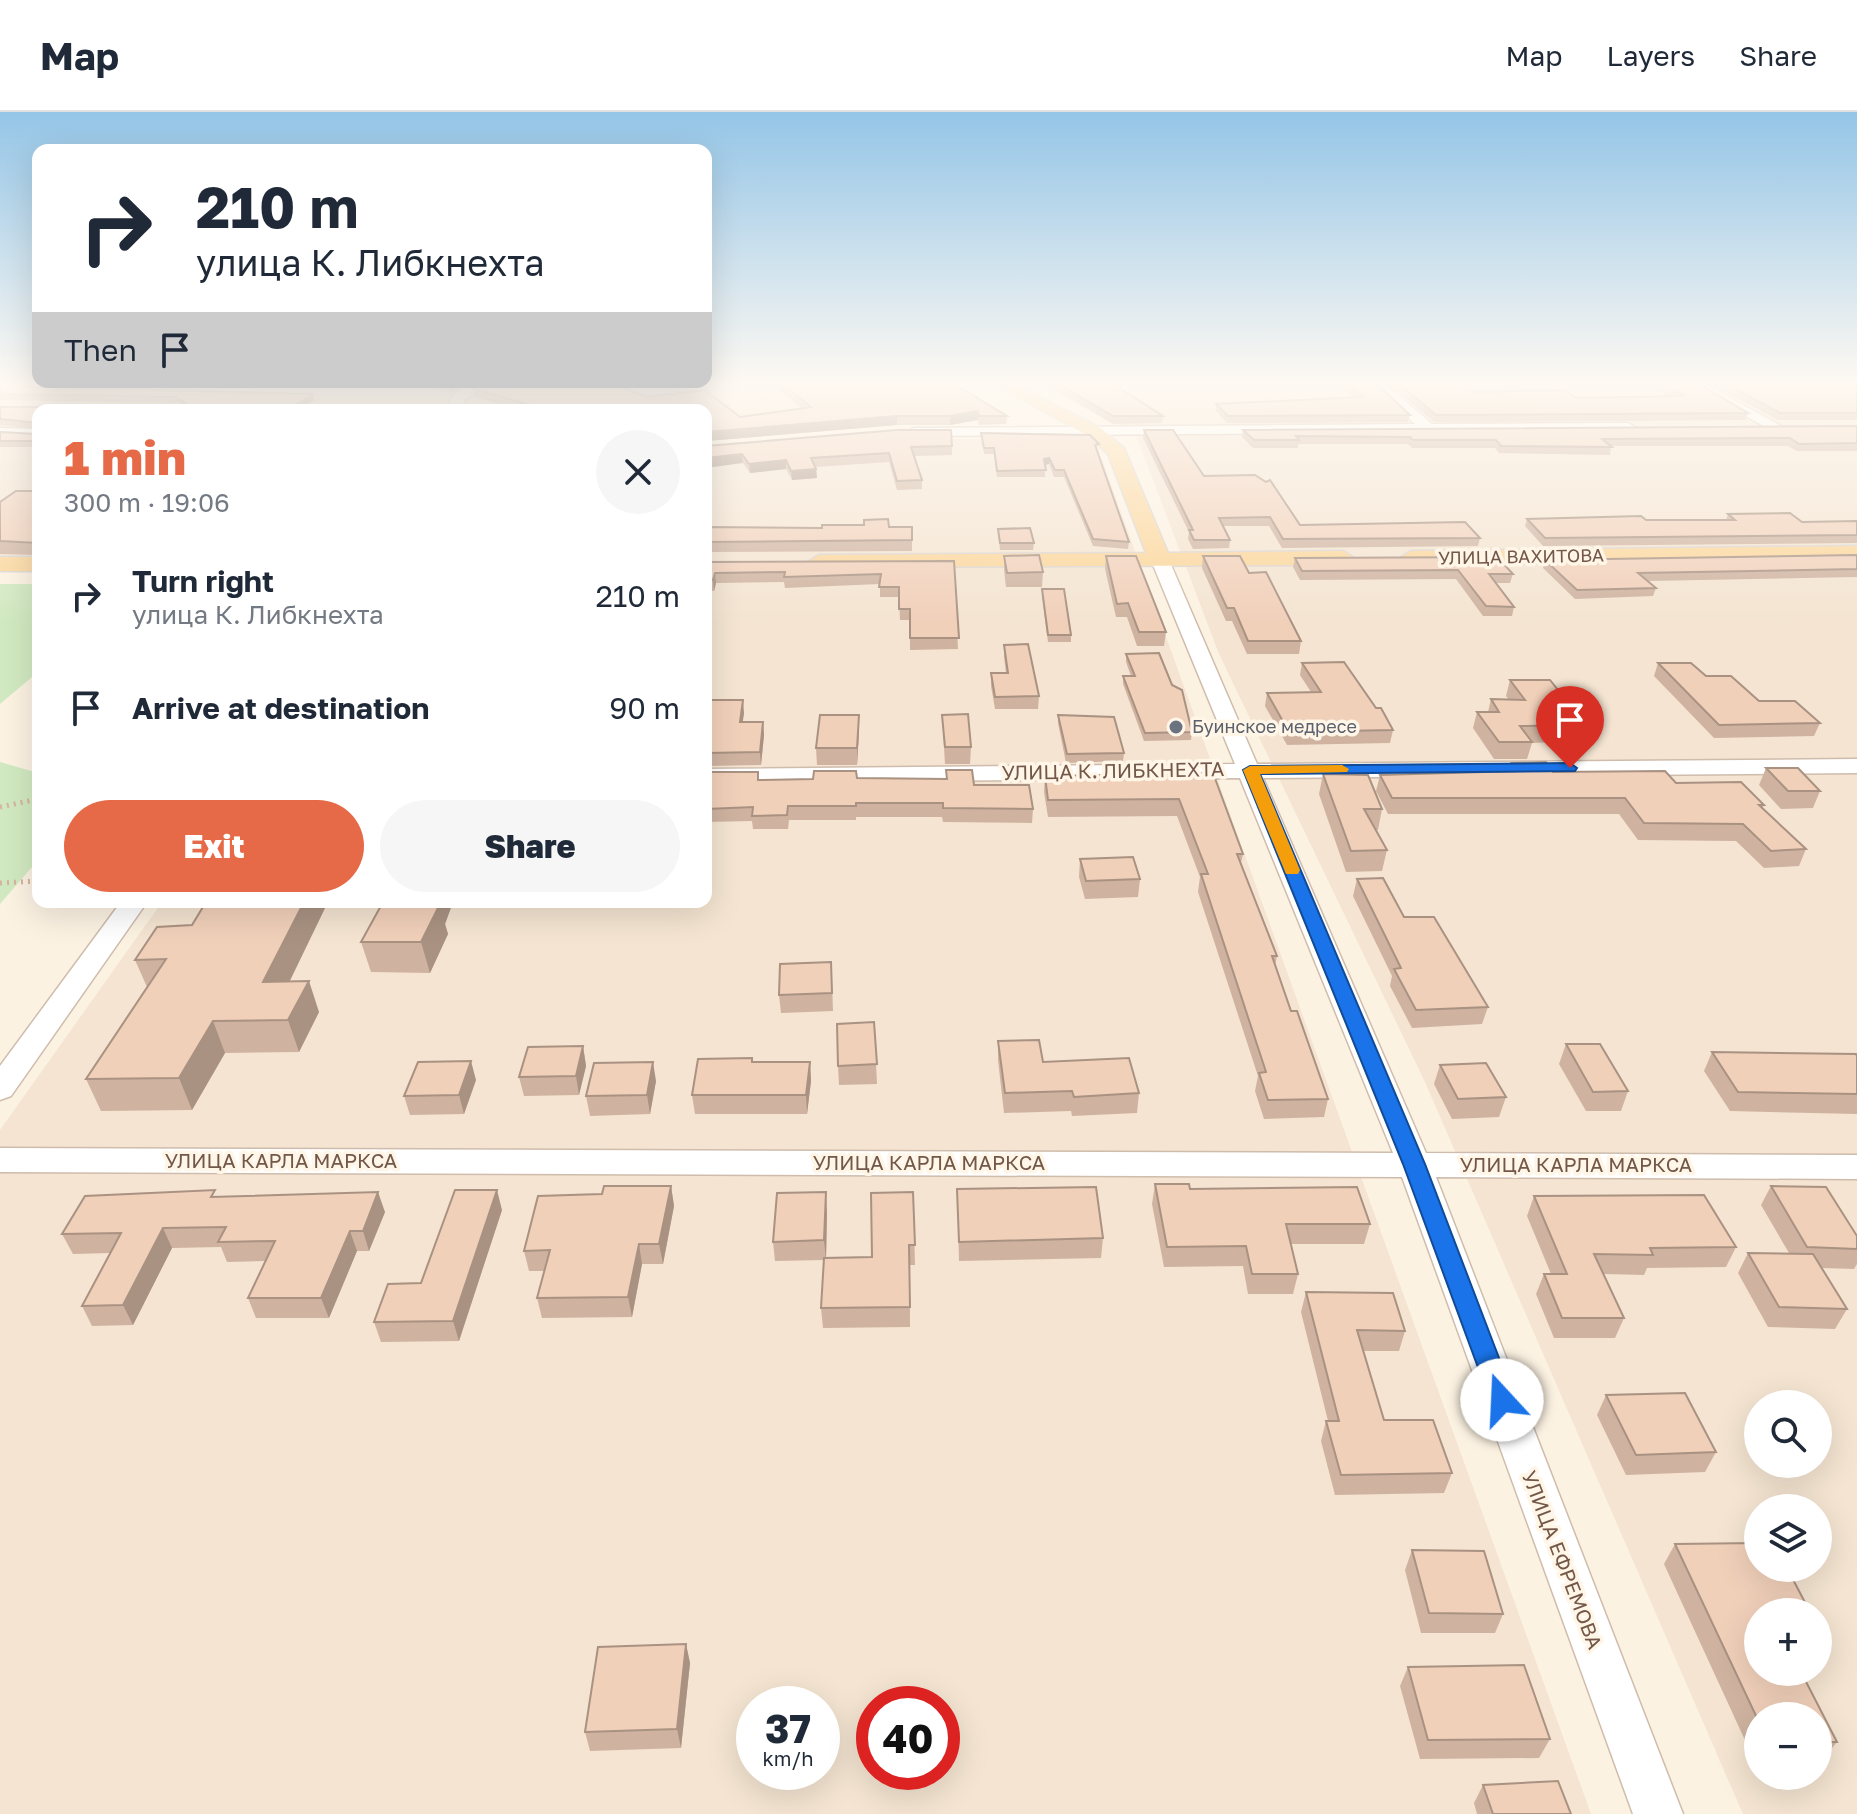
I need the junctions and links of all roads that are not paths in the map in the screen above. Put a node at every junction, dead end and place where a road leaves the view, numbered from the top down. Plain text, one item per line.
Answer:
1 (1122, 463) edge
2 (1857, 553) edge
3 (1160, 560) junction
4 (800, 562) edge
5 (0, 564) edge
6 (32, 564) edge
7 (1857, 766) edge
8 (1250, 770) junction
9 (712, 776) edge
10 (130, 908) edge
11 (0, 1089) edge
12 (0, 1160) edge
13 (1414, 1164) junction
14 (1857, 1167) edge
15 (1658, 1814) edge

1 - 3 main road, УЛИЦА ЕФРЕМОВА
2 - 3 main road, УЛИЦА ВАХИТОВА
3 - 4 main road, УЛИЦА ВАХИТОВА
3 - 8 street, УЛИЦА ЕФРЕМОВА
5 - 6 main road
7 - 8 street, УЛИЦА К. ЛИБКНЕХТА
8 - 9 street, УЛИЦА К. ЛИБКНЕХТА
8 - 13 street, УЛИЦА ЕФРЕМОВА
10 - 11 street
12 - 13 street, УЛИЦА КАРЛА МАРКСА
13 - 14 street, УЛИЦА КАРЛА МАРКСА
13 - 15 street, УЛИЦА ЕФРЕМОВА

